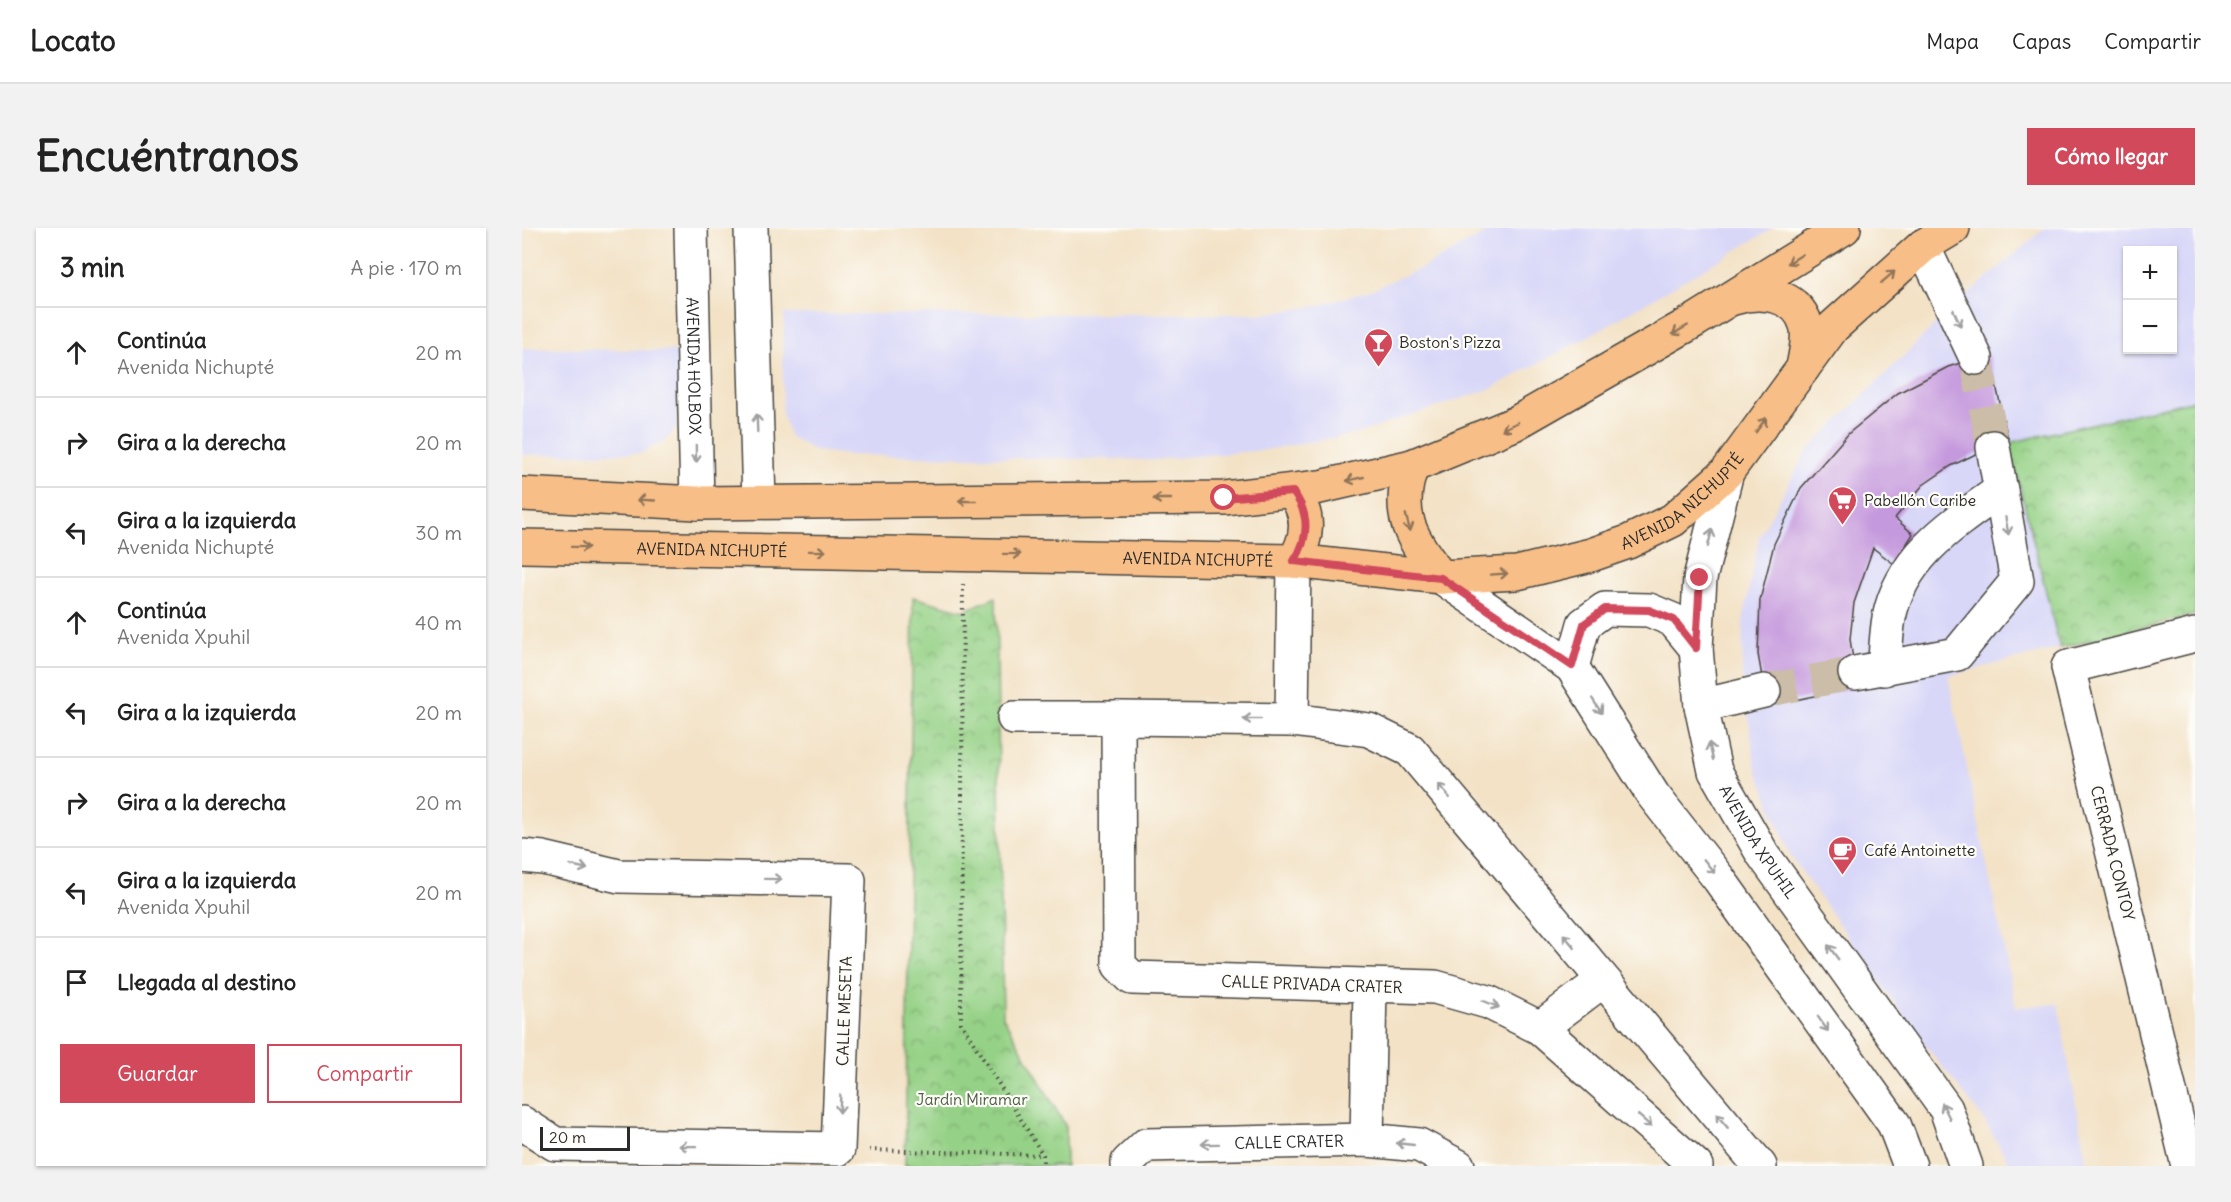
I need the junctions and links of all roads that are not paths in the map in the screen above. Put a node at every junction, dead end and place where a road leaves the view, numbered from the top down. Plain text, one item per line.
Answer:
1 (691, 228) edge
2 (751, 228) edge
3 (1844, 228) edge
4 (1953, 228) edge
5 (1923, 246) junction
6 (1730, 299) junction
7 (1976, 358) tunnel mouth
8 (1803, 368) junction
9 (1993, 447) tunnel mouth
10 (1412, 466) junction
11 (1727, 472) junction
12 (2001, 490) junction
13 (1293, 492) junction
14 (522, 494) edge
15 (759, 502) junction
16 (697, 503) junction
17 (522, 546) edge
18 (1294, 561) junction
19 (1441, 578) junction
20 (2195, 635) edge
21 (1696, 648) junction
22 (1572, 666) junction
23 (1764, 691) tunnel mouth
24 (1701, 706) junction
25 (1014, 718) dead end
26 (1118, 718) junction
27 (1292, 720) junction
28 (522, 856) edge
29 (1602, 981) junction
30 (1370, 986) junction
31 (1540, 1028) junction
32 (522, 1123) edge
33 (1366, 1140) junction
34 (1128, 1166) edge
35 (1458, 1166) edge
36 (1696, 1166) edge
37 (1760, 1166) edge
38 (1910, 1166) edge
39 (1966, 1166) edge
40 (2188, 1166) edge

1 -> 16 street, AVENIDA HOLBOX
15 -> 2 street
3 -> 6 main road
4 - 5 main road, AVENIDA NICHUPTÉ
5 -> 7 street
8 -> 5 main road, AVENIDA NICHUPTÉ
6 - 8 main road
6 -> 10 main road
11 -> 8 main road, AVENIDA NICHUPTÉ
9 - 12 street
10 -> 13 main road
10 -> 19 main road
19 -> 11 main road, AVENIDA NICHUPTÉ
21 -> 11 street, AVENIDA XPUHIL
12 -> 12 street
13 -> 15 main road
13 - 18 main road
16 -> 14 main road
15 - 16 main road
17 -> 18 main road, AVENIDA NICHUPTÉ
18 - 19 main road, AVENIDA NICHUPTÉ
18 - 27 street
19 - 22 street
20 - 40 street, CERRADA CONTOY
21 - 22 street
21 - 24 street, AVENIDA XPUHIL
22 -> 38 street
23 - 24 street
39 -> 24 street, AVENIDA XPUHIL
25 - 26 street
27 -> 26 street
26 - 30 street, CALLE PRIVADA CRATER
29 -> 27 street
28 -> 32 street, CALLE MESETA
29 - 31 street
37 -> 29 street
30 -> 31 street, CALLE PRIVADA CRATER
30 - 33 street
31 -> 36 street, CALLE PRIVADA CRATER
33 -> 34 street, CALLE CRATER
35 -> 33 street, CALLE CRATER

